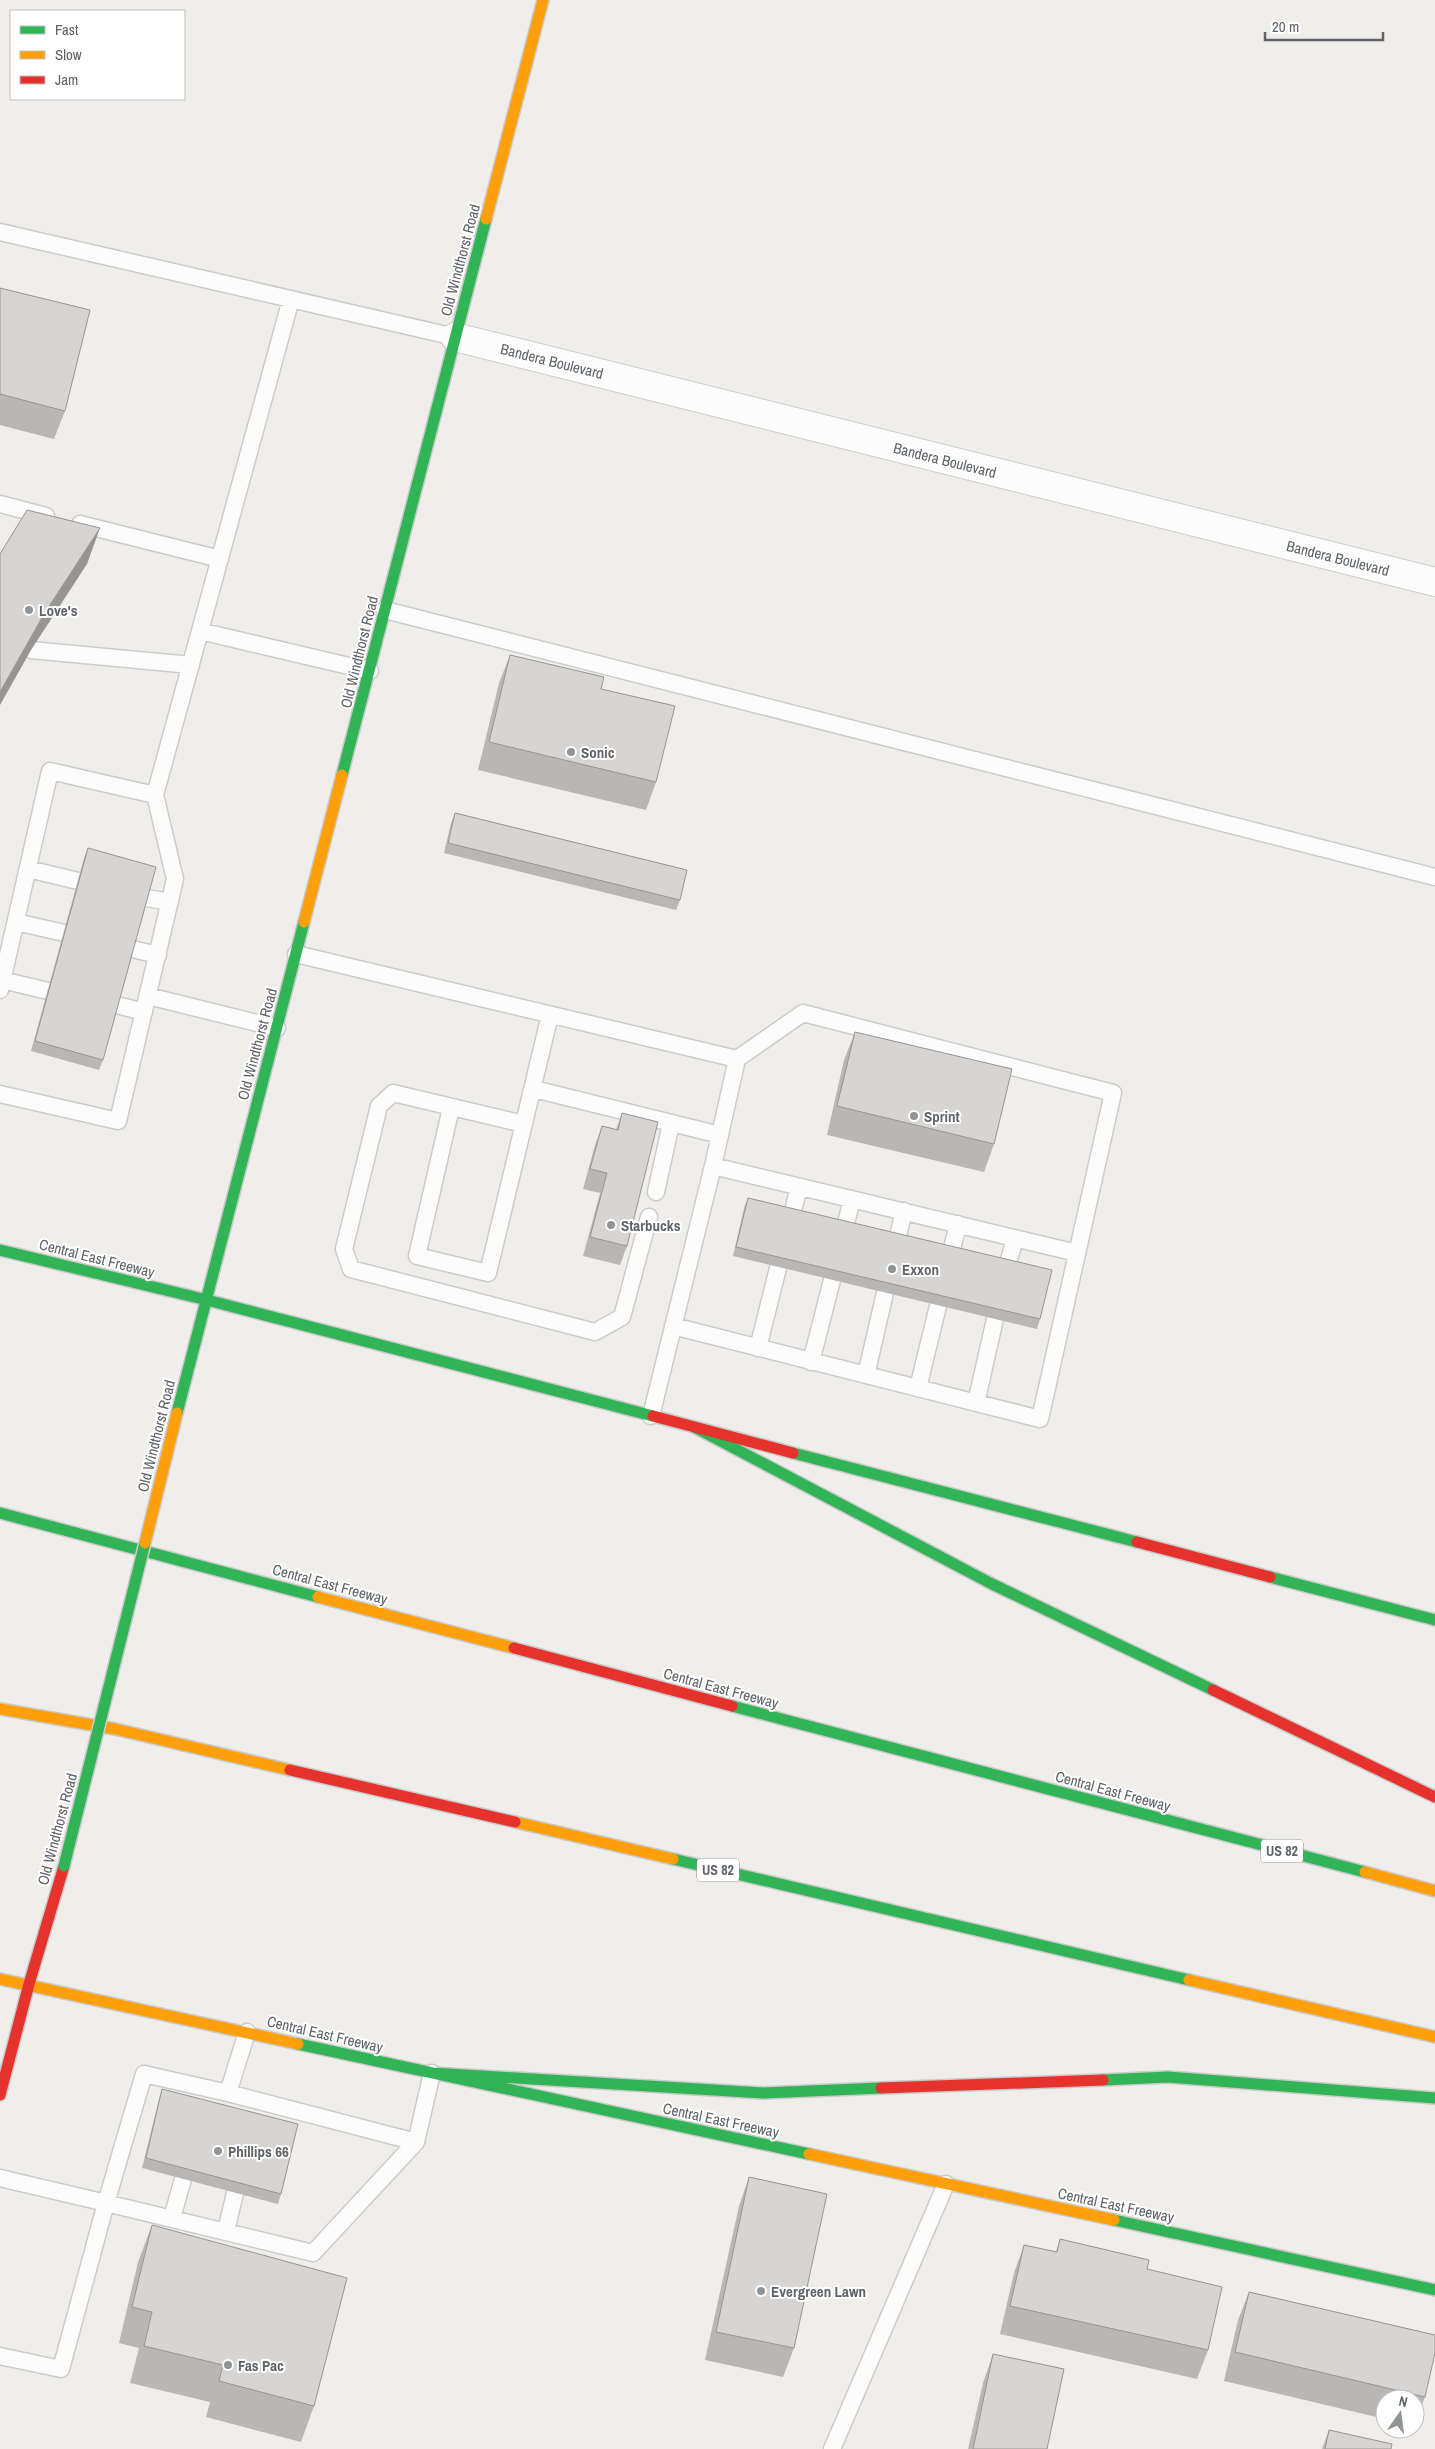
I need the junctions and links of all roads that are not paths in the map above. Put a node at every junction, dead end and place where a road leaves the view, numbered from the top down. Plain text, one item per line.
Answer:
1 (543, 0) edge
2 (0, 232) edge
3 (291, 299) junction
4 (455, 337) junction
5 (0, 504) edge
6 (220, 559) junction
7 (1435, 582) edge
8 (385, 610) junction
9 (200, 630) junction
10 (31, 650) edge
11 (191, 665) junction
12 (370, 671) junction
13 (155, 795) junction
14 (28, 869) junction
15 (1435, 877) edge
16 (78, 881) edge
17 (146, 898) edge
18 (170, 902) junction
19 (16, 922) junction
20 (64, 933) edge
21 (132, 949) edge
22 (158, 954) junction
23 (296, 954) junction
24 (1, 985) edge
25 (48, 991) edge
26 (146, 1004) junction
27 (117, 1005) edge
28 (550, 1015) junction
29 (277, 1028) junction
30 (737, 1058) junction
31 (534, 1089) junction
32 (0, 1094) edge
33 (451, 1108) junction
34 (524, 1124) junction
35 (671, 1124) junction
36 (720, 1135) junction
37 (713, 1166) junction
38 (799, 1186) junction
39 (656, 1192) dead end
40 (852, 1199) junction
41 (904, 1211) junction
42 (649, 1217) dead end
43 (791, 1219) edge
44 (958, 1224) junction
45 (844, 1232) edge
46 (1015, 1238) junction
47 (896, 1244) edge
48 (0, 1250) edge
49 (1077, 1253) junction
50 (950, 1257) edge
51 (778, 1268) edge
52 (1006, 1270) edge
53 (832, 1280) edge
54 (885, 1293) edge
55 (207, 1300) junction
56 (938, 1306) edge
57 (995, 1319) edge
58 (673, 1326) junction
59 (758, 1348) junction
60 (811, 1362) junction
61 (866, 1375) junction
62 (918, 1388) junction
63 (976, 1403) junction
64 (651, 1416) junction
65 (694, 1427) junction
66 (0, 1513) edge
67 (1435, 1620) edge
68 (0, 1709) edge
69 (1435, 1797) edge
70 (1435, 1891) edge
71 (0, 1979) edge
72 (29, 1984) junction
73 (247, 2032) junction
74 (1435, 2036) edge
75 (432, 2073) junction
76 (228, 2093) junction
77 (0, 2095) edge
78 (1435, 2098) edge
79 (416, 2142) junction
80 (0, 2178) edge
81 (183, 2179) edge
82 (946, 2184) junction
83 (235, 2193) edge
84 (106, 2202) junction
85 (172, 2218) junction
86 (226, 2231) junction
87 (1435, 2290) edge
88 (0, 2356) edge
89 (832, 2449) edge

1 - 4 main road, Old Windthorst Road
2 - 3 lane
3 - 4 lane
3 - 6 lane
4 - 7 street, Bandera Boulevard
4 - 8 main road, Old Windthorst Road
5 - 6 lane
6 - 9 lane
8 - 12 main road, Old Windthorst Road
8 - 15 lane
9 - 11 lane
9 - 12 lane
10 - 11 lane
11 - 13 lane
12 - 23 main road, Old Windthorst Road
13 - 14 lane
13 - 18 lane
14 - 16 lane
14 - 19 lane
17 - 18 lane
18 - 22 lane
19 - 20 lane
19 - 24 lane
21 - 22 lane
22 - 26 lane
23 - 28 lane
23 - 29 main road, Old Windthorst Road
24 - 25 lane
26 - 27 lane
26 - 29 lane
26 - 32 lane
28 - 30 lane
28 - 31 lane
29 - 55 main road, Old Windthorst Road
30 - 36 lane
30 - 49 lane
31 - 34 lane
31 - 35 lane
33 - 34 lane
33 - 34 lane
33 - 42 lane
35 - 36 lane
35 - 39 lane
36 - 37 lane
37 - 38 lane
37 - 58 lane
38 - 40 lane
38 - 43 lane
40 - 41 lane
40 - 45 lane
41 - 44 lane
41 - 47 lane
44 - 46 lane
44 - 50 lane
46 - 49 lane
46 - 52 lane
48 - 55 main road, Central East Freeway
49 - 63 lane
51 - 59 lane
53 - 60 lane
54 - 61 lane
55 - 64 main road, Central East Freeway
55 - 72 main road, Old Windthorst Road, bridge
56 - 62 lane
57 - 63 lane
58 - 59 lane
58 - 64 lane
59 - 60 lane
60 - 61 lane
61 - 62 lane
62 - 63 lane
64 - 65 main road, Central East Freeway
65 - 67 main road, Central East Freeway
65 - 69 main road
66 - 70 main road, Central East Freeway / US 82
68 - 74 main road, US 82
71 - 72 main road, Central East Freeway
72 - 73 main road, Central East Freeway
72 - 77 main road, Old Windthorst Road
73 - 75 main road, Central East Freeway
73 - 76 lane
75 - 78 main road
75 - 79 lane
75 - 82 main road, Central East Freeway
76 - 79 lane
76 - 84 lane
79 - 86 lane
80 - 84 lane
81 - 85 lane
82 - 87 main road, Central East Freeway
82 - 89 lane
83 - 86 lane
84 - 85 lane
84 - 88 lane
85 - 86 lane

